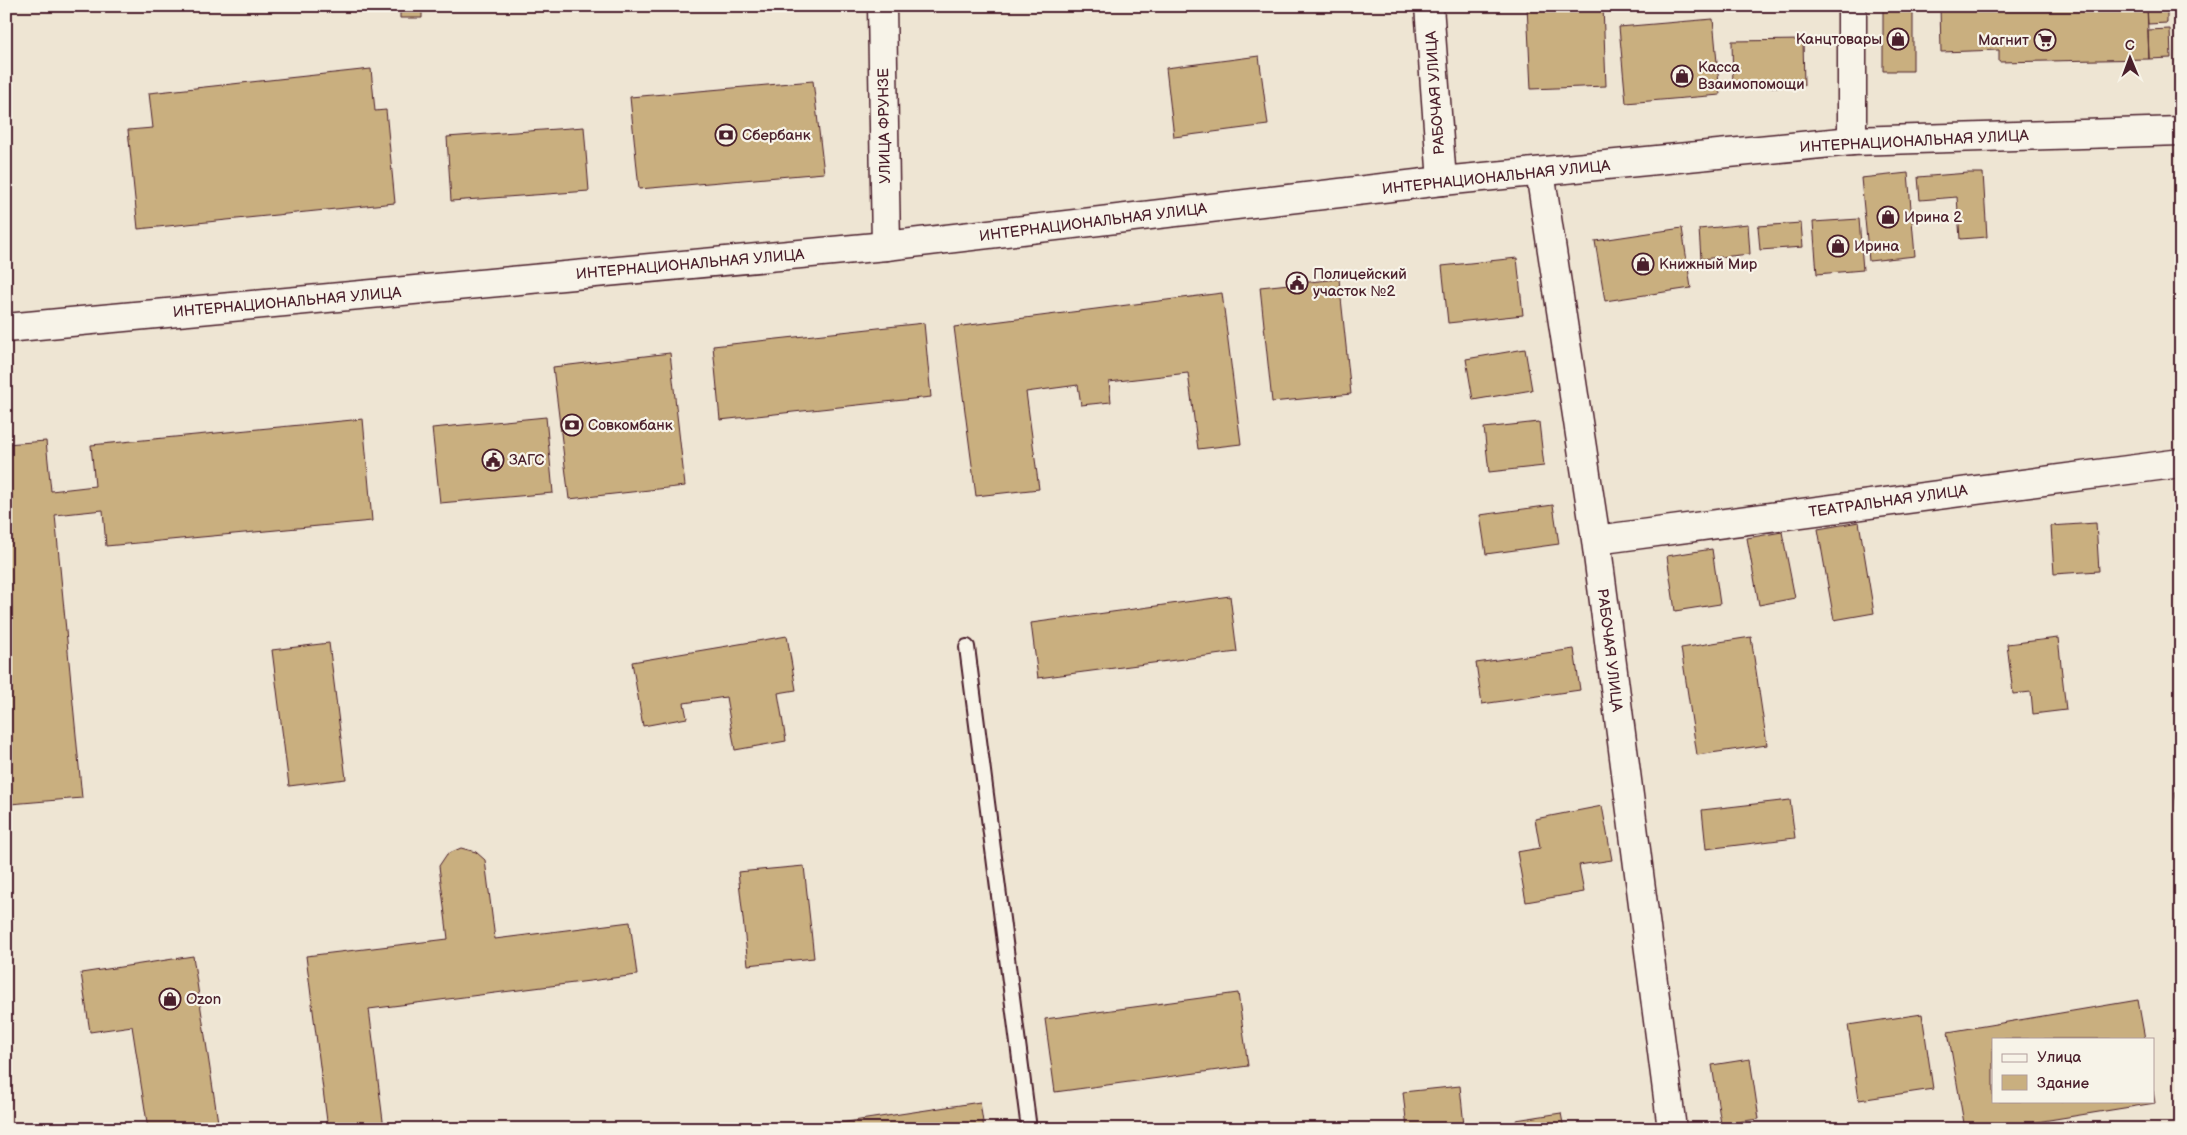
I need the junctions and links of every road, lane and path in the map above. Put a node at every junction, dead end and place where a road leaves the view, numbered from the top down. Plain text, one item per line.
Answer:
1 (882, 6) edge
2 (1429, 6) edge
3 (1852, 6) edge
4 (2181, 131) edge
5 (1852, 141) junction
6 (1540, 172) junction
7 (1442, 181) junction
8 (886, 246) junction
9 (6, 328) edge
10 (2181, 463) edge
11 (1596, 540) junction
12 (967, 647) dead end
13 (1029, 1129) edge
14 (1672, 1129) edge

1 - 8 street, УЛИЦА ФРУНЗЕ
2 - 7 street, РАБОЧАЯ УЛИЦА
3 - 5 street
4 - 5 street, ИНТЕРНАЦИОНАЛЬНАЯ УЛИЦА
5 - 6 street, ИНТЕРНАЦИОНАЛЬНАЯ УЛИЦА
6 - 7 street, ИНТЕРНАЦИОНАЛЬНАЯ УЛИЦА
6 - 11 street, РАБОЧАЯ УЛИЦА
7 - 8 street, ИНТЕРНАЦИОНАЛЬНАЯ УЛИЦА
8 - 9 street, ИНТЕРНАЦИОНАЛЬНАЯ УЛИЦА
10 - 11 street, ТЕАТРАЛЬНАЯ УЛИЦА
11 - 14 street, РАБОЧАЯ УЛИЦА
12 - 13 lane

